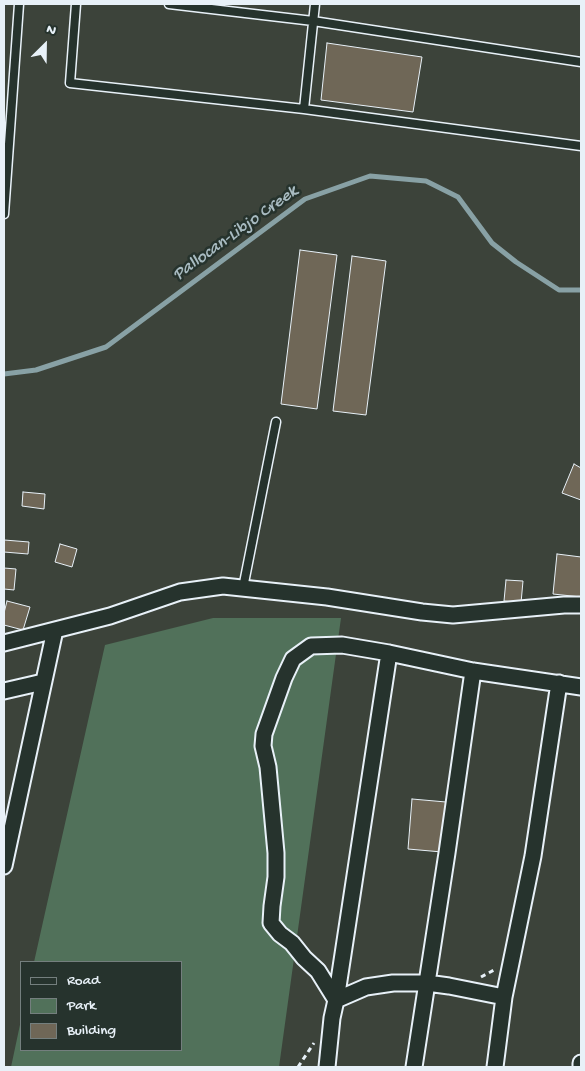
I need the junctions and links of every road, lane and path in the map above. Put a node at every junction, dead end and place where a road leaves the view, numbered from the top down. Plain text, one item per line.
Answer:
1 (19, 4) edge
2 (76, 4) edge
3 (169, 4) edge
4 (316, 4) edge
5 (313, 21) junction
6 (581, 62) edge
7 (304, 109) junction
8 (581, 146) edge
9 (4, 214) edge
10 (276, 422) dead end
11 (243, 588) junction
12 (581, 604) edge
13 (55, 630) junction
14 (4, 643) edge
15 (389, 653) junction
16 (473, 671) junction
17 (43, 682) junction
18 (559, 683) junction
19 (581, 687) edge
20 (4, 691) edge
21 (4, 866) edge
22 (427, 983) junction
23 (504, 997) junction
24 (336, 1000) junction
25 (581, 1062) edge
26 (327, 1067) edge
27 (414, 1067) edge
28 (494, 1067) edge
29 (580, 1067) edge

1 - 9 lane
2 - 7 lane
3 - 5 lane
4 - 5 lane
5 - 6 lane
5 - 7 lane
7 - 8 lane
10 - 11 lane
11 - 12 street
11 - 13 street
13 - 14 street
13 - 17 street
15 - 16 street
15 - 24 street
15 - 24 street
16 - 18 street
16 - 22 street
17 - 20 street
17 - 21 street
18 - 19 street
18 - 23 street
22 - 23 street
22 - 24 street
22 - 27 street
23 - 28 street
24 - 26 street
25 - 29 street

